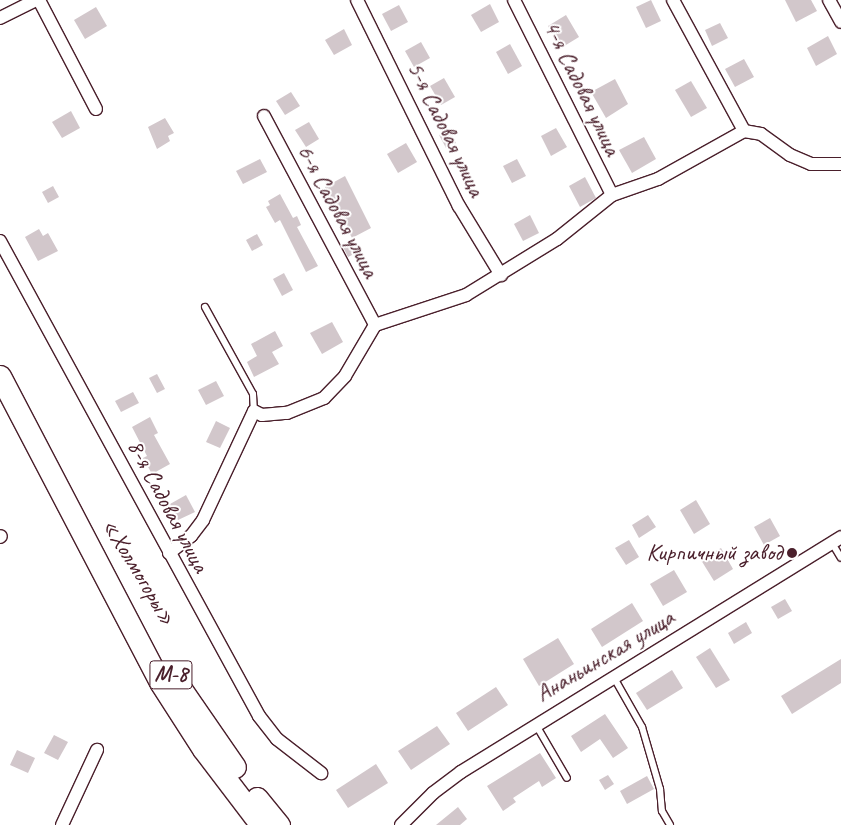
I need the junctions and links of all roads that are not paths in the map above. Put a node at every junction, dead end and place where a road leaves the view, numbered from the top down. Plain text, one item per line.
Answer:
1 (37, 0) edge
2 (358, 0) edge
3 (514, 0) edge
4 (673, 0) edge
5 (829, 0) edge
6 (0, 18) edge
7 (841, 22) edge
8 (96, 109) dead end
9 (264, 116) dead end
10 (744, 131) junction
11 (841, 164) edge
12 (612, 195) junction
13 (0, 241) edge
14 (501, 275) junction
15 (205, 307) dead end
16 (375, 326) junction
17 (0, 376) edge
18 (254, 411) junction
19 (76, 517) junction
20 (836, 540) edge
21 (169, 553) junction
22 (841, 558) edge
23 (613, 676) junction
24 (535, 724) junction
25 (97, 750) dead end
26 (321, 773) dead end
27 (567, 778) dead end
28 (62, 825) edge
29 (261, 825) edge
30 (279, 825) edge
31 (401, 825) edge
32 (670, 825) edge

1 - 6 street
1 - 8 street
2 - 14 street, 5-я Садовая улица
3 - 12 street, 4-я Садовая улица
4 - 10 street
5 - 7 street
9 - 16 street, 6-я Садовая улица
10 - 11 street
10 - 12 street
12 - 14 street
13 - 21 street, 8-я Садовая улица
14 - 16 street
15 - 18 lane
16 - 18 street
17 - 19 highway, «Холмогоры» / М-8
18 - 21 street
19 - 29 highway, «Холмогоры» / М-8
19 - 30 highway, «Холмогоры» / М-8
20 - 22 lane
20 - 23 street, Ананьинская улица
21 - 26 street, 8-я Садовая улица
23 - 24 street, Ананьинская улица
23 - 32 lane
24 - 27 lane
24 - 31 street, Ананьинская улица
25 - 28 street

